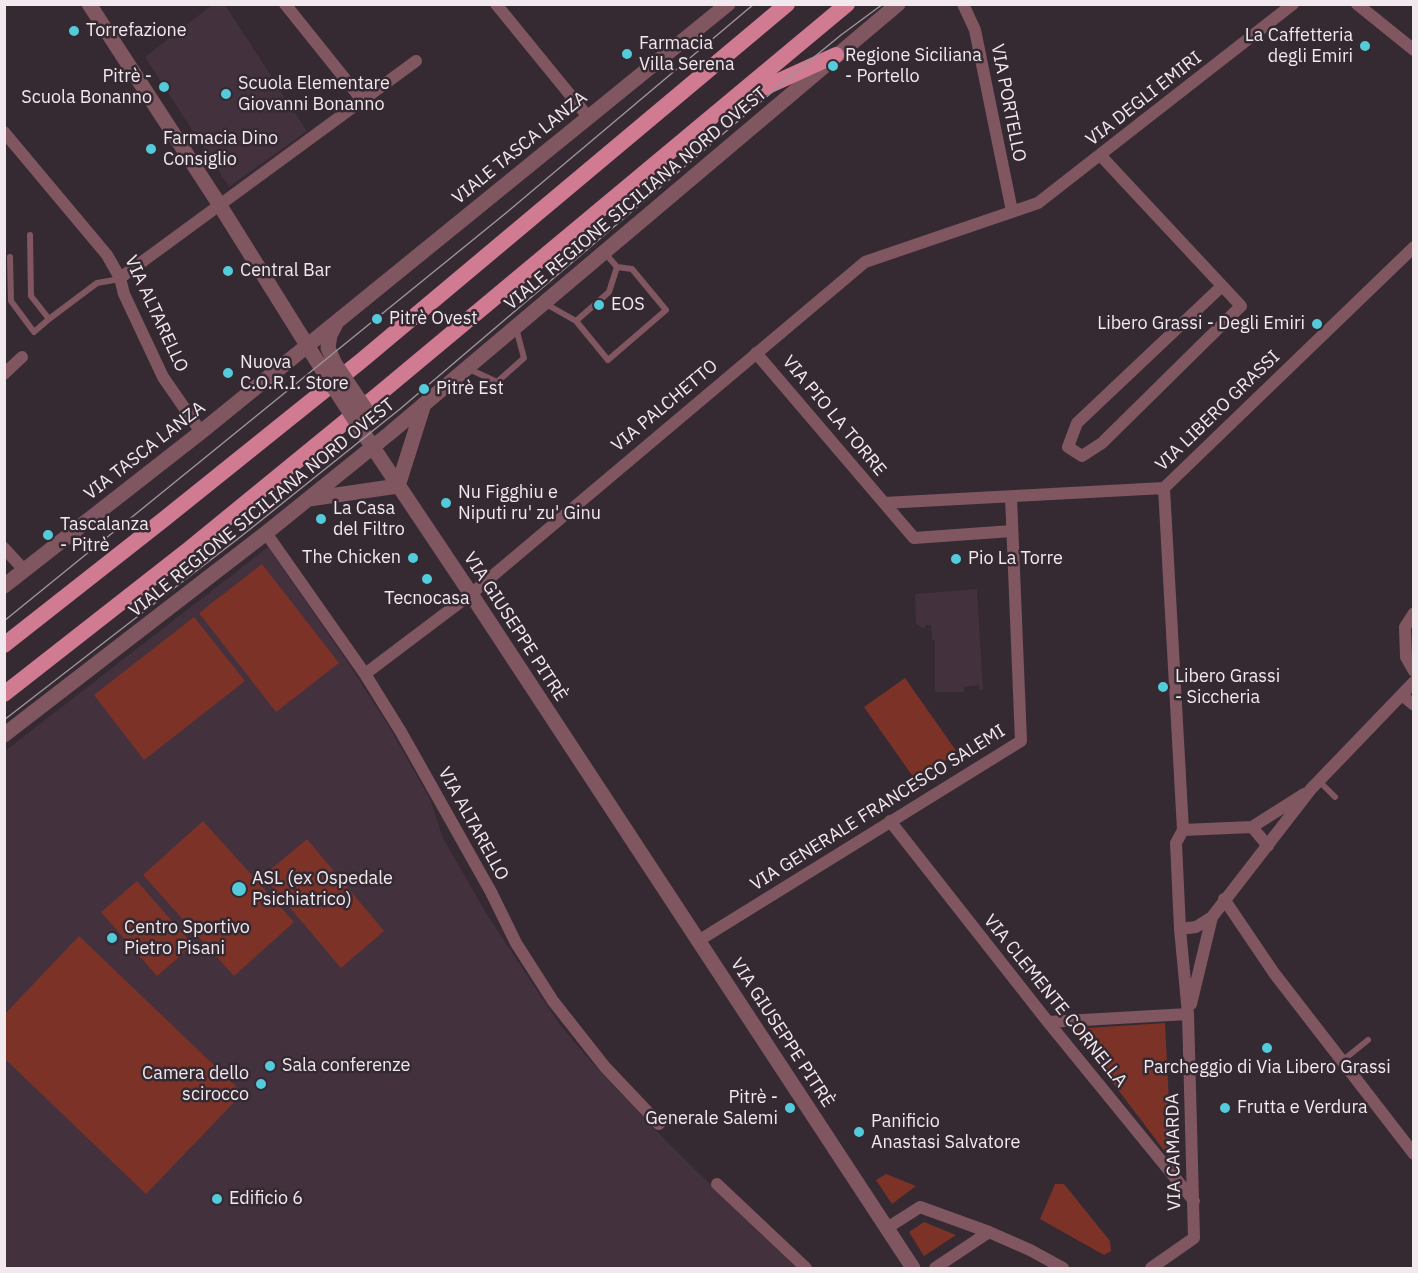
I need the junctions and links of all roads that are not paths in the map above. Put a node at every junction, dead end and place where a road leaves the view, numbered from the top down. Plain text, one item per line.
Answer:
1 (89, 4) edge
2 (285, 4) edge
3 (496, 4) edge
4 (728, 4) edge
5 (787, 4) edge
6 (846, 4) edge
7 (897, 4) edge
8 (963, 4) edge
9 (1293, 4) edge
10 (1357, 4) edge
11 (1413, 50) edge
12 (836, 55) junction
13 (416, 62) dead end
14 (362, 100) junction
15 (728, 104) junction
16 (589, 118) junction
17 (4, 132) edge
18 (1101, 156) junction
19 (219, 204) junction
20 (1012, 211) junction
21 (30, 235) dead end
22 (1413, 247) edge
23 (604, 251) junction
24 (10, 257) dead end
25 (617, 267) junction
26 (120, 278) junction
27 (1222, 286) junction
28 (543, 302) junction
29 (49, 320) junction
30 (337, 321) junction
31 (576, 321) junction
32 (516, 326) junction
33 (308, 345) junction
34 (756, 353) junction
35 (22, 357) dead end
36 (466, 368) junction
37 (330, 369) junction
38 (4, 374) edge
39 (424, 404) junction
40 (366, 424) junction
41 (201, 432) junction
42 (390, 433) junction
43 (372, 447) junction
44 (398, 486) junction
45 (1164, 489) junction
46 (1011, 497) junction
47 (309, 499) junction
48 (884, 503) junction
49 (1012, 531) junction
50 (266, 533) junction
51 (4, 548) edge
52 (24, 570) junction
53 (4, 586) edge
54 (471, 594) junction
55 (1413, 613) edge
56 (4, 645) edge
57 (1413, 671) edge
58 (365, 674) junction
59 (1413, 682) edge
60 (4, 694) edge
61 (1402, 695) junction
62 (1413, 705) edge
63 (4, 735) edge
64 (1315, 785) junction
65 (1335, 797) dead end
66 (890, 821) junction
67 (1252, 827) junction
68 (1183, 830) junction
69 (1268, 846) junction
70 (1224, 899) junction
71 (1212, 917) junction
72 (1180, 929) junction
73 (698, 941) junction
74 (1188, 1014) junction
75 (1048, 1022) junction
76 (1368, 1040) dead end
77 (1341, 1061) junction
78 (659, 1124) dead end
79 (1413, 1154) edge
80 (717, 1184) dead end
81 (1194, 1201) junction
82 (887, 1228) junction
83 (989, 1232) junction
84 (806, 1269) edge
85 (913, 1269) edge
86 (935, 1269) edge
87 (1063, 1269) edge
88 (1151, 1269) edge

1 - 19 street, VIA GIUSEPPE PITRÈ
2 - 14 street
3 - 16 street
4 - 16 street, VIALE TASCA LANZA
5 - 56 main road
6 - 15 main road, VIALE REGIONE SICILIANA NORD OVEST
7 - 12 street, VIALE REGIONE SICILIANA NORD OVEST
8 - 20 street, VIA PORTELLO
9 - 18 street, VIA DEGLI EMIRI
10 - 11 street
12 - 15 main road
12 - 23 street, VIALE REGIONE SICILIANA NORD OVEST
13 - 14 street
14 - 19 street
15 - 60 main road, VIALE REGIONE SICILIANA NORD OVEST
16 - 30 street, VIALE TASCA LANZA
17 - 26 street, VIA ALTARELLO
18 - 20 street, VIA DEGLI EMIRI
18 - 27 street
19 - 26 street
19 - 33 street, VIA GIUSEPPE PITRÈ
20 - 34 street, VIA PALCHETTO
21 - 29 lane
22 - 45 street, VIA LIBERO GRASSI
23 - 25 lane
23 - 28 street, VIALE REGIONE SICILIANA NORD OVEST
24 - 29 lane
25 - 31 lane
25 - 31 lane
26 - 29 lane
26 - 41 street, VIA ALTARELLO
27 - 27 street
28 - 31 lane
28 - 32 street, VIALE REGIONE SICILIANA NORD OVEST
30 - 33 street
30 - 37 street, VIA GIUSEPPE PITRÈ
32 - 36 street, VIALE REGIONE SICILIANA NORD OVEST
32 - 36 lane
33 - 37 street, VIA GIUSEPPE PITRÈ
33 - 41 street, VIA TASCA LANZA
34 - 48 street, VIA PIO LA TORRE
34 - 54 street, VIA PALCHETTO
35 - 38 street
36 - 39 street, VIALE REGIONE SICILIANA NORD OVEST
37 - 40 street, VIA GIUSEPPE PITRÈ, bridge
39 - 42 street, VIALE REGIONE SICILIANA NORD OVEST
39 - 44 street
40 - 42 street, VIA GIUSEPPE PITRÈ
40 - 43 street, VIA GIUSEPPE PITRÈ
41 - 52 street, VIA TASCA LANZA
42 - 43 street, VIALE REGIONE SICILIANA NORD OVEST
43 - 44 street, VIA GIUSEPPE PITRÈ
43 - 47 street, VIALE REGIONE SICILIANA NORD OVEST
44 - 47 street
44 - 54 street, VIA GIUSEPPE PITRÈ
45 - 46 street, VIA PIO LA TORRE
45 - 68 street, VIA LIBERO GRASSI
46 - 48 street, VIA PIO LA TORRE
46 - 49 street
47 - 50 street, VIALE REGIONE SICILIANA NORD OVEST
48 - 49 street, VIA PIO LA TORRE
49 - 66 street, VIA GENERALE FRANCESCO SALEMI
50 - 58 street, VIA ALTARELLO
50 - 63 street, VIALE REGIONE SICILIANA NORD OVEST
51 - 52 street
52 - 53 street, VIA TASCA LANZA
54 - 58 street, VIA PALCHETTO
54 - 73 street, VIA GIUSEPPE PITRÈ
55 - 57 street
58 - 78 street, VIA ALTARELLO
59 - 61 street
61 - 62 street
61 - 64 street
64 - 65 lane
64 - 67 street
64 - 69 street
66 - 73 street, VIA GENERALE FRANCESCO SALEMI
66 - 75 street, VIA CLEMENTE CORNELLA
67 - 68 street
67 - 69 street
68 - 72 street, VIA LIBERO GRASSI
69 - 70 street
70 - 71 street
70 - 77 street
71 - 72 street
71 - 74 street
72 - 74 street, VIA LIBERO GRASSI
73 - 82 street, VIA GIUSEPPE PITRÈ
74 - 75 street
74 - 81 street, VIA CAMARDA
75 - 81 street, VIA CLEMENTE CORNELLA
76 - 77 lane
77 - 79 street
80 - 84 street
81 - 88 street, VIA CAMARDA
82 - 83 street
82 - 85 street, VIA GIUSEPPE PITRÈ
83 - 86 street
83 - 87 street

